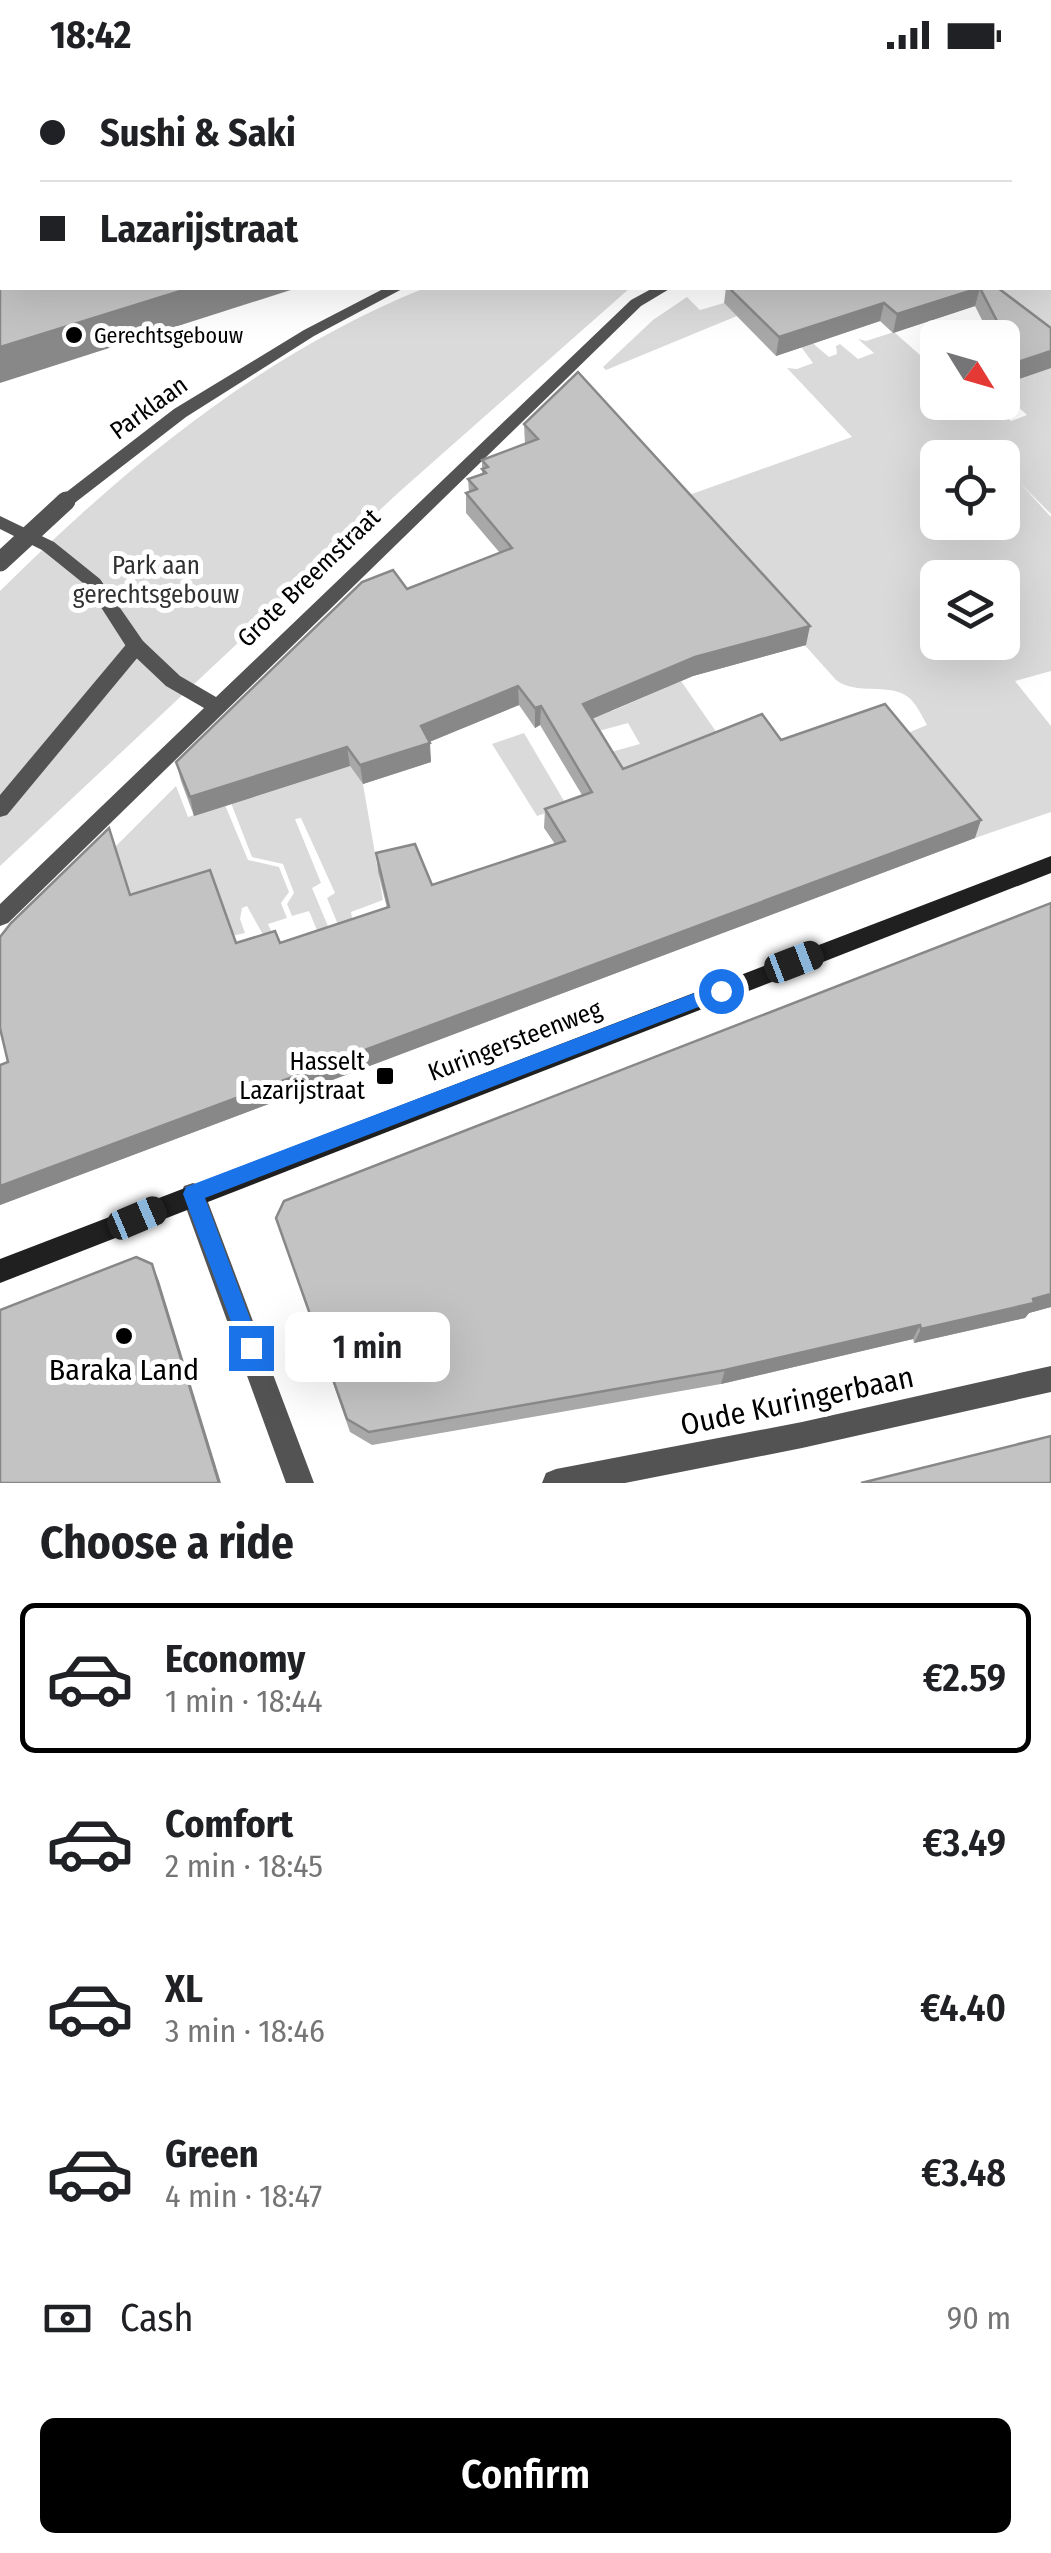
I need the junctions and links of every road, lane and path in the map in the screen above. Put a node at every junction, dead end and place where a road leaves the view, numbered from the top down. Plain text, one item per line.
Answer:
1 (392, 290) edge
2 (658, 290) edge
3 (0, 522) edge
4 (0, 562) edge
5 (136, 646) junction
6 (216, 706) junction
7 (0, 809) edge
8 (1051, 864) edge
9 (0, 917) edge
10 (193, 1194) junction
11 (0, 1271) edge
12 (1051, 1378) edge
13 (300, 1483) edge
14 (556, 1483) edge

1 - 4 street, Parklaan, bridge
2 - 6 street, Grote Breemstraat
3 - 5 street
5 - 6 street
5 - 7 street
6 - 9 street, Grote Breemstraat
8 - 10 main road, Kuringersteenweg
10 - 11 main road, Kuringersteenweg
10 - 13 street
12 - 14 street, Oude Kuringerbaan

